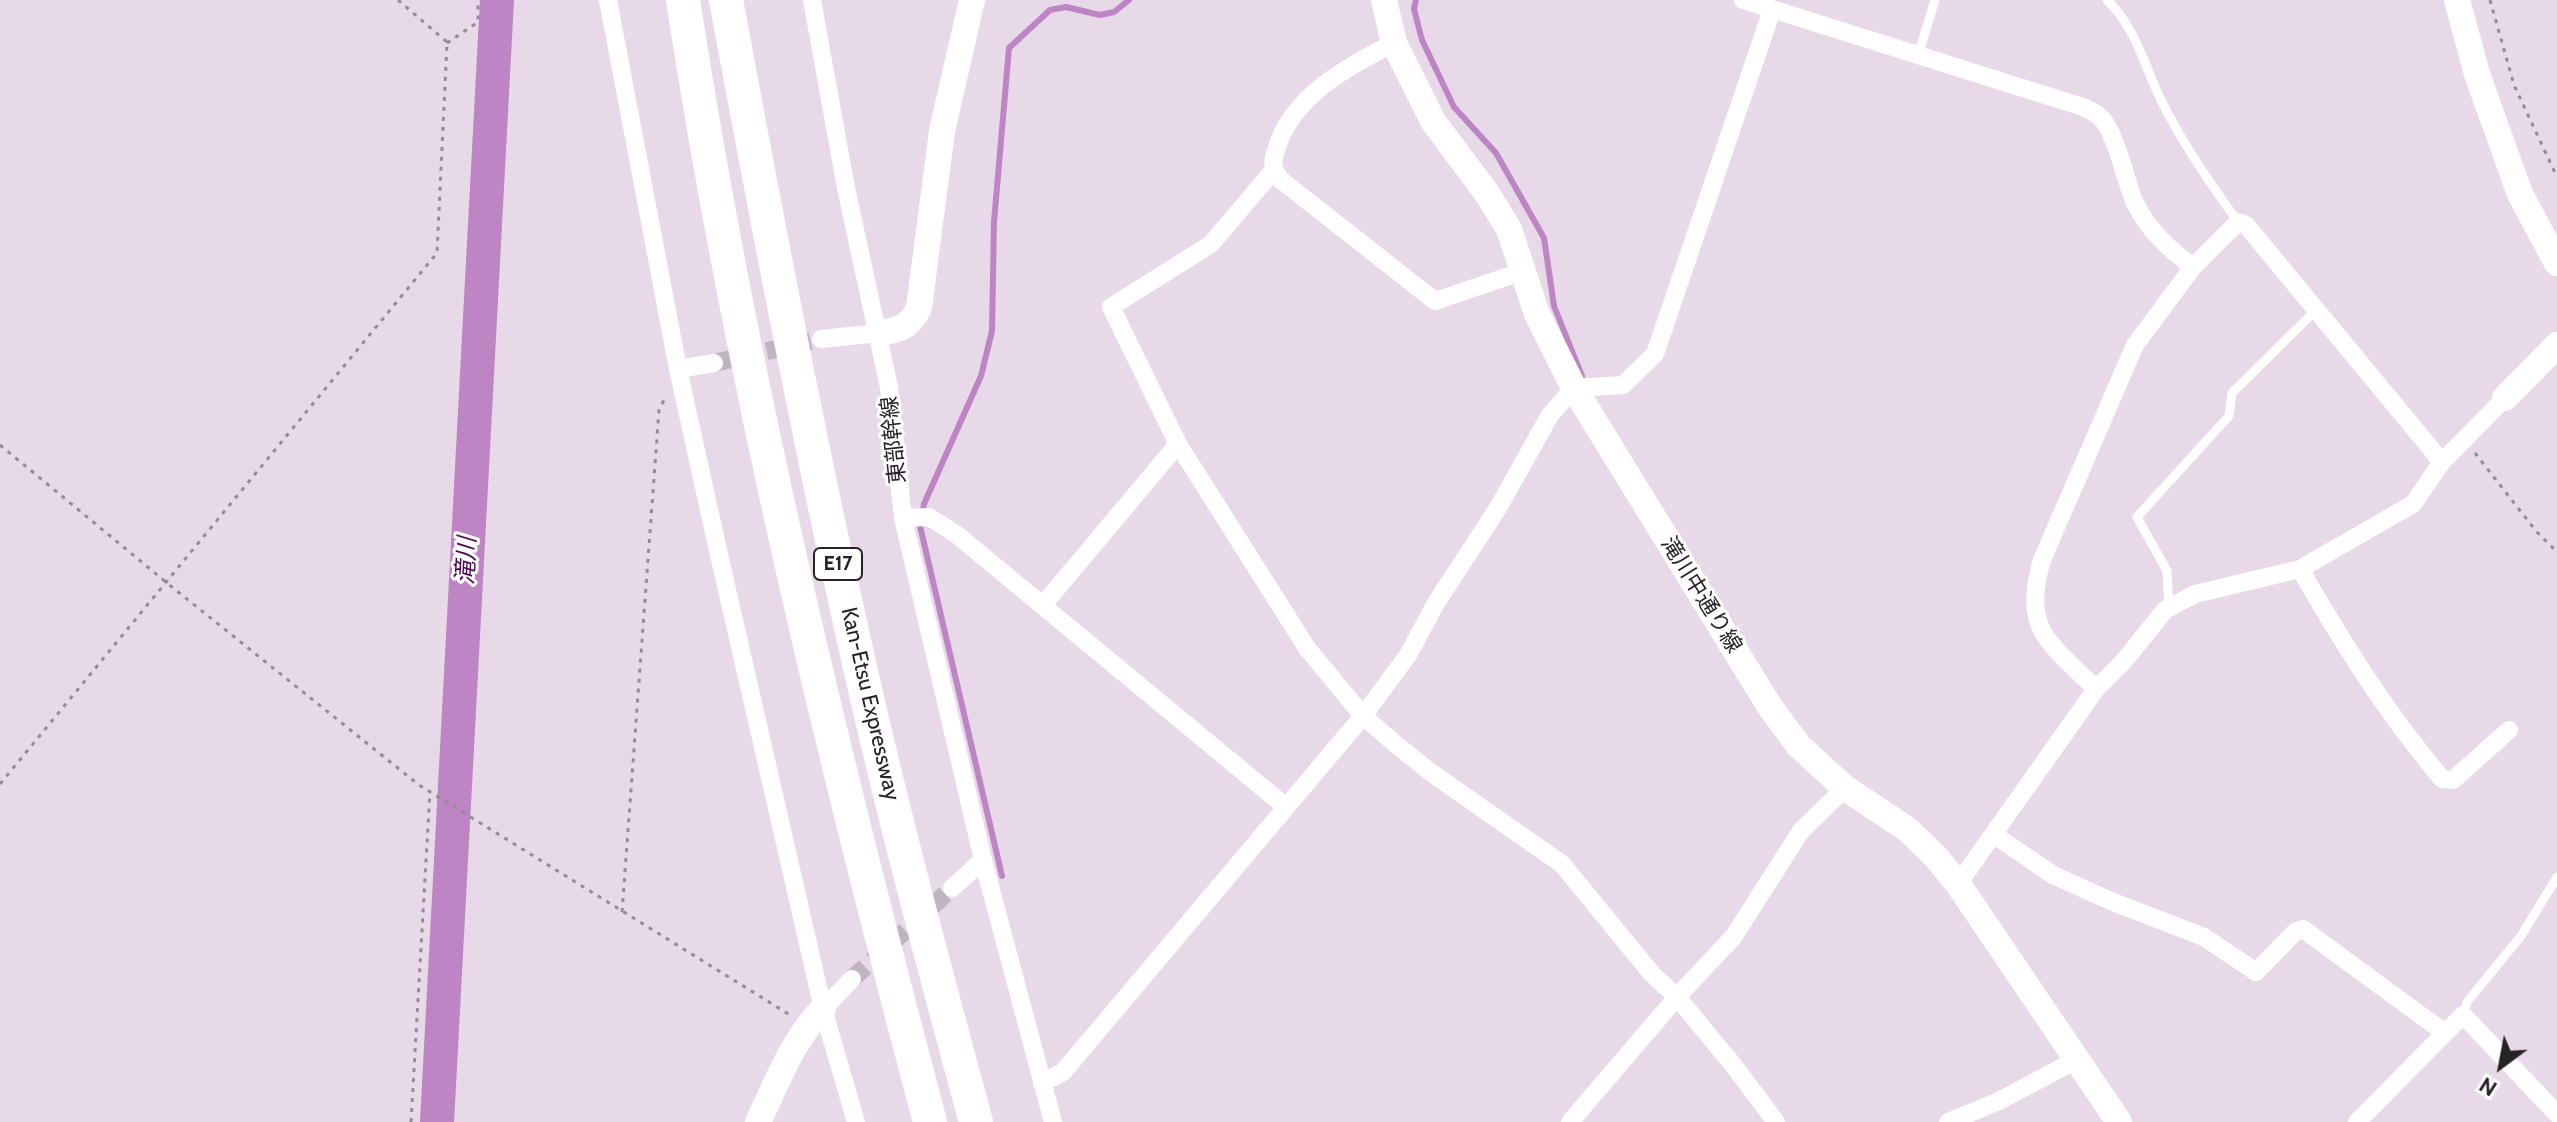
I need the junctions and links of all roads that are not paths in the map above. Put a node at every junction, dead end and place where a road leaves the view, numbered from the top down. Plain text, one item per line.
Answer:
1 (608, 0) edge
2 (683, 0) edge
3 (726, 0) edge
4 (812, 0) edge
5 (972, 0) edge
6 (1384, 0) edge
7 (1743, 0) edge
8 (1935, 0) edge
9 (2107, 0) edge
10 (2457, 0) edge
11 (1772, 10) junction
12 (1394, 43) junction
13 (1918, 56) junction
14 (1273, 171) junction
15 (2238, 222) junction
16 (2557, 263) edge
17 (2193, 267) junction
18 (1524, 271) junction
19 (2316, 310) junction
20 (879, 333) junction
21 (821, 339) tunnel mouth
22 (2557, 345) edge
23 (714, 363) tunnel mouth
24 (678, 369) junction
25 (1574, 388) junction
26 (2505, 398) joint
27 (1178, 444) junction
28 (2442, 462) junction
29 (915, 517) junction
30 (2300, 569) junction
31 (1043, 605) junction
32 (2169, 608) junction
33 (2096, 689) junction
34 (1363, 716) junction
35 (2509, 730) dead end
36 (1845, 788) junction
37 (1286, 807) junction
38 (1993, 834) junction
39 (983, 860) junction
40 (2557, 877) edge
41 (1958, 884) junction
42 (952, 888) tunnel mouth
43 (852, 979) tunnel mouth
44 (1677, 997) junction
45 (2463, 1015) junction
46 (815, 1017) junction
47 (2445, 1033) junction
48 (2076, 1060) junction
49 (1042, 1083) junction
50 (2557, 1114) edge
51 (758, 1122) edge
52 (856, 1122) edge
53 (930, 1122) edge
54 (976, 1122) edge
55 (1053, 1122) edge
56 (1570, 1122) edge
57 (1776, 1122) edge
58 (1948, 1122) edge
59 (2119, 1122) edge
60 (2357, 1122) edge

1 - 24 street
2 - 53 highway, Kan-Etsu Expressway / E17
3 - 54 highway, Kan-Etsu Expressway / E17
4 - 20 street, 東部幹線
5 - 20 street
6 - 12 street, 滝川中通り線
7 - 11 street
8 - 13 lane
9 - 15 lane
10 - 16 street
11 - 13 street
11 - 25 street
12 - 14 street
12 - 18 street, 滝川中通り線
13 - 17 street
14 - 18 street
14 - 27 street
15 - 17 street
15 - 19 street
17 - 33 street
18 - 25 street, 滝川中通り線
19 - 28 street
19 - 32 lane
20 - 21 street
20 - 29 street, 東部幹線
22 - 26 street
23 - 24 street
24 - 46 street
25 - 34 street
25 - 36 street, 滝川中通り線
26 - 28 street
27 - 31 street
27 - 34 street
28 - 30 street
29 - 31 street
29 - 39 street, 東部幹線
30 - 32 street
30 - 35 street
31 - 37 street
32 - 33 street
33 - 38 street
34 - 37 street
34 - 44 street
36 - 41 street, 滝川中通り線
36 - 44 street
37 - 49 street
38 - 41 street
38 - 47 street
39 - 42 street
39 - 49 street, 東部幹線
40 - 45 lane
41 - 48 street, 滝川中通り線
43 - 46 street
44 - 56 street
44 - 57 street
45 - 47 street
45 - 50 street
46 - 51 street
46 - 52 street
47 - 60 street
48 - 58 street
48 - 59 street, 滝川中通り線
49 - 55 street, 東部幹線

